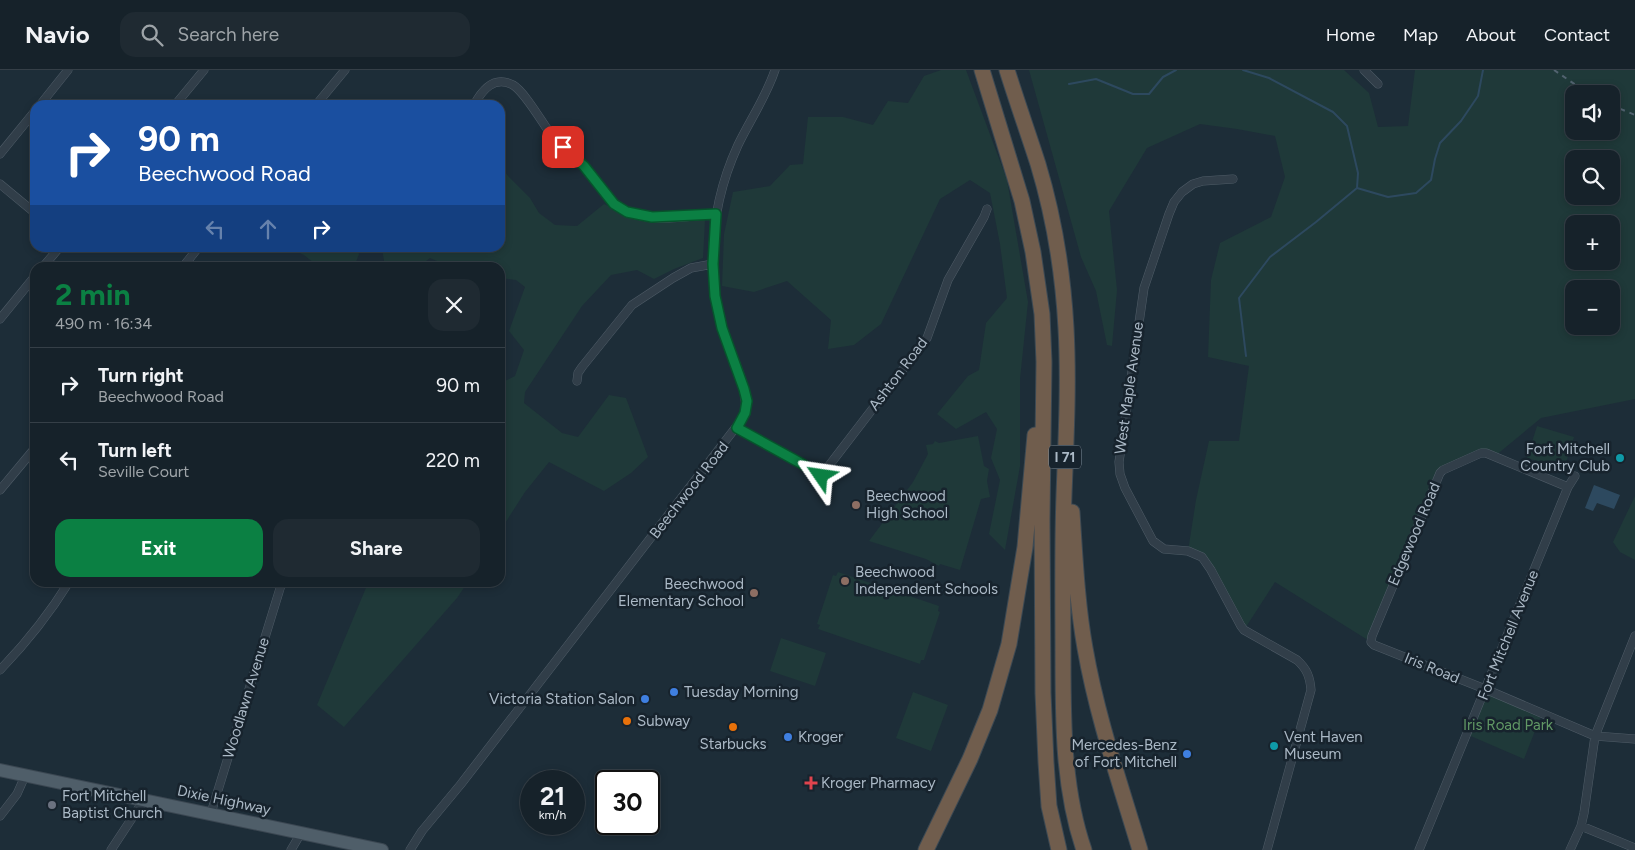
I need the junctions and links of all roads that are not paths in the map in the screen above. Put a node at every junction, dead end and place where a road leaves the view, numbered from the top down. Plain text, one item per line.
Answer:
1 (68, 70) edge
2 (204, 70) edge
3 (344, 70) edge
4 (775, 70) edge
5 (982, 70) edge
6 (1007, 70) edge
7 (1364, 70) edge
8 (1378, 84) dead end
9 (44, 100) edge
10 (179, 100) edge
11 (320, 100) edge
12 (477, 100) edge
13 (30, 117) edge
14 (0, 154) edge
15 (1233, 178) dead end
16 (0, 184) edge
17 (30, 209) edge
18 (987, 209) dead end
19 (716, 214) junction
20 (55, 252) edge
21 (47, 262) edge
22 (713, 264) junction
23 (30, 282) edge
24 (1042, 314) junction
25 (0, 319) edge
26 (577, 381) dead end
27 (737, 428) junction
28 (1066, 443) junction
29 (30, 454) edge
30 (1574, 476) dead end
31 (1568, 487) junction
32 (0, 490) edge
33 (66, 587) edge
34 (280, 587) edge
35 (1635, 636) edge
36 (1371, 642) joint
37 (0, 670) edge
38 (1486, 689) junction
39 (1595, 736) junction
40 (1635, 739) edge
41 (0, 770) edge
42 (25, 776) junction
43 (144, 800) junction
44 (211, 813) junction
45 (0, 816) edge
46 (1580, 826) junction
47 (301, 833) junction
48 (1635, 848) edge
49 (111, 850) edge
50 (291, 850) edge
51 (382, 850) edge
52 (410, 850) edge
53 (926, 850) edge
54 (1059, 850) edge
55 (1084, 850) edge
56 (1140, 850) edge
57 (1267, 850) edge
58 (1419, 850) edge
59 (1570, 850) edge

1 - 9 street
2 - 10 street
3 - 11 street
4 - 19 street, Beechwood Road
5 - 24 highway, I 71
6 - 28 highway, I 71
7 - 8 street
12 - 19 street
13 - 14 street
15 - 57 street, West Maple Avenue
16 - 17 street
18 - 27 street, Ashton Road
19 - 22 street, Beechwood Road
20 - 21 street
22 - 26 street
22 - 27 street, Beechwood Road
23 - 25 street
24 - 53 highway
24 - 54 highway, I 71
27 - 52 street, Beechwood Road
28 - 55 highway, I 71
28 - 56 highway
29 - 32 street
30 - 31 street, Fort Mitchell Avenue
31 - 36 street, Edgewood Road
31 - 38 street, Fort Mitchell Avenue
33 - 37 street
34 - 44 street, Woodlawn Avenue
35 - 39 street
36 - 38 street, Iris Road
38 - 39 street, Iris Road
38 - 58 street, Fort Mitchell Avenue
39 - 40 street, Iris Road
39 - 46 street
41 - 42 main road, Dixie Highway
42 - 43 main road, Dixie Highway
42 - 45 street
43 - 44 main road, Dixie Highway
43 - 49 street
44 - 47 main road, Dixie Highway
46 - 48 street
46 - 59 street
47 - 50 street
47 - 51 main road, Dixie Highway

